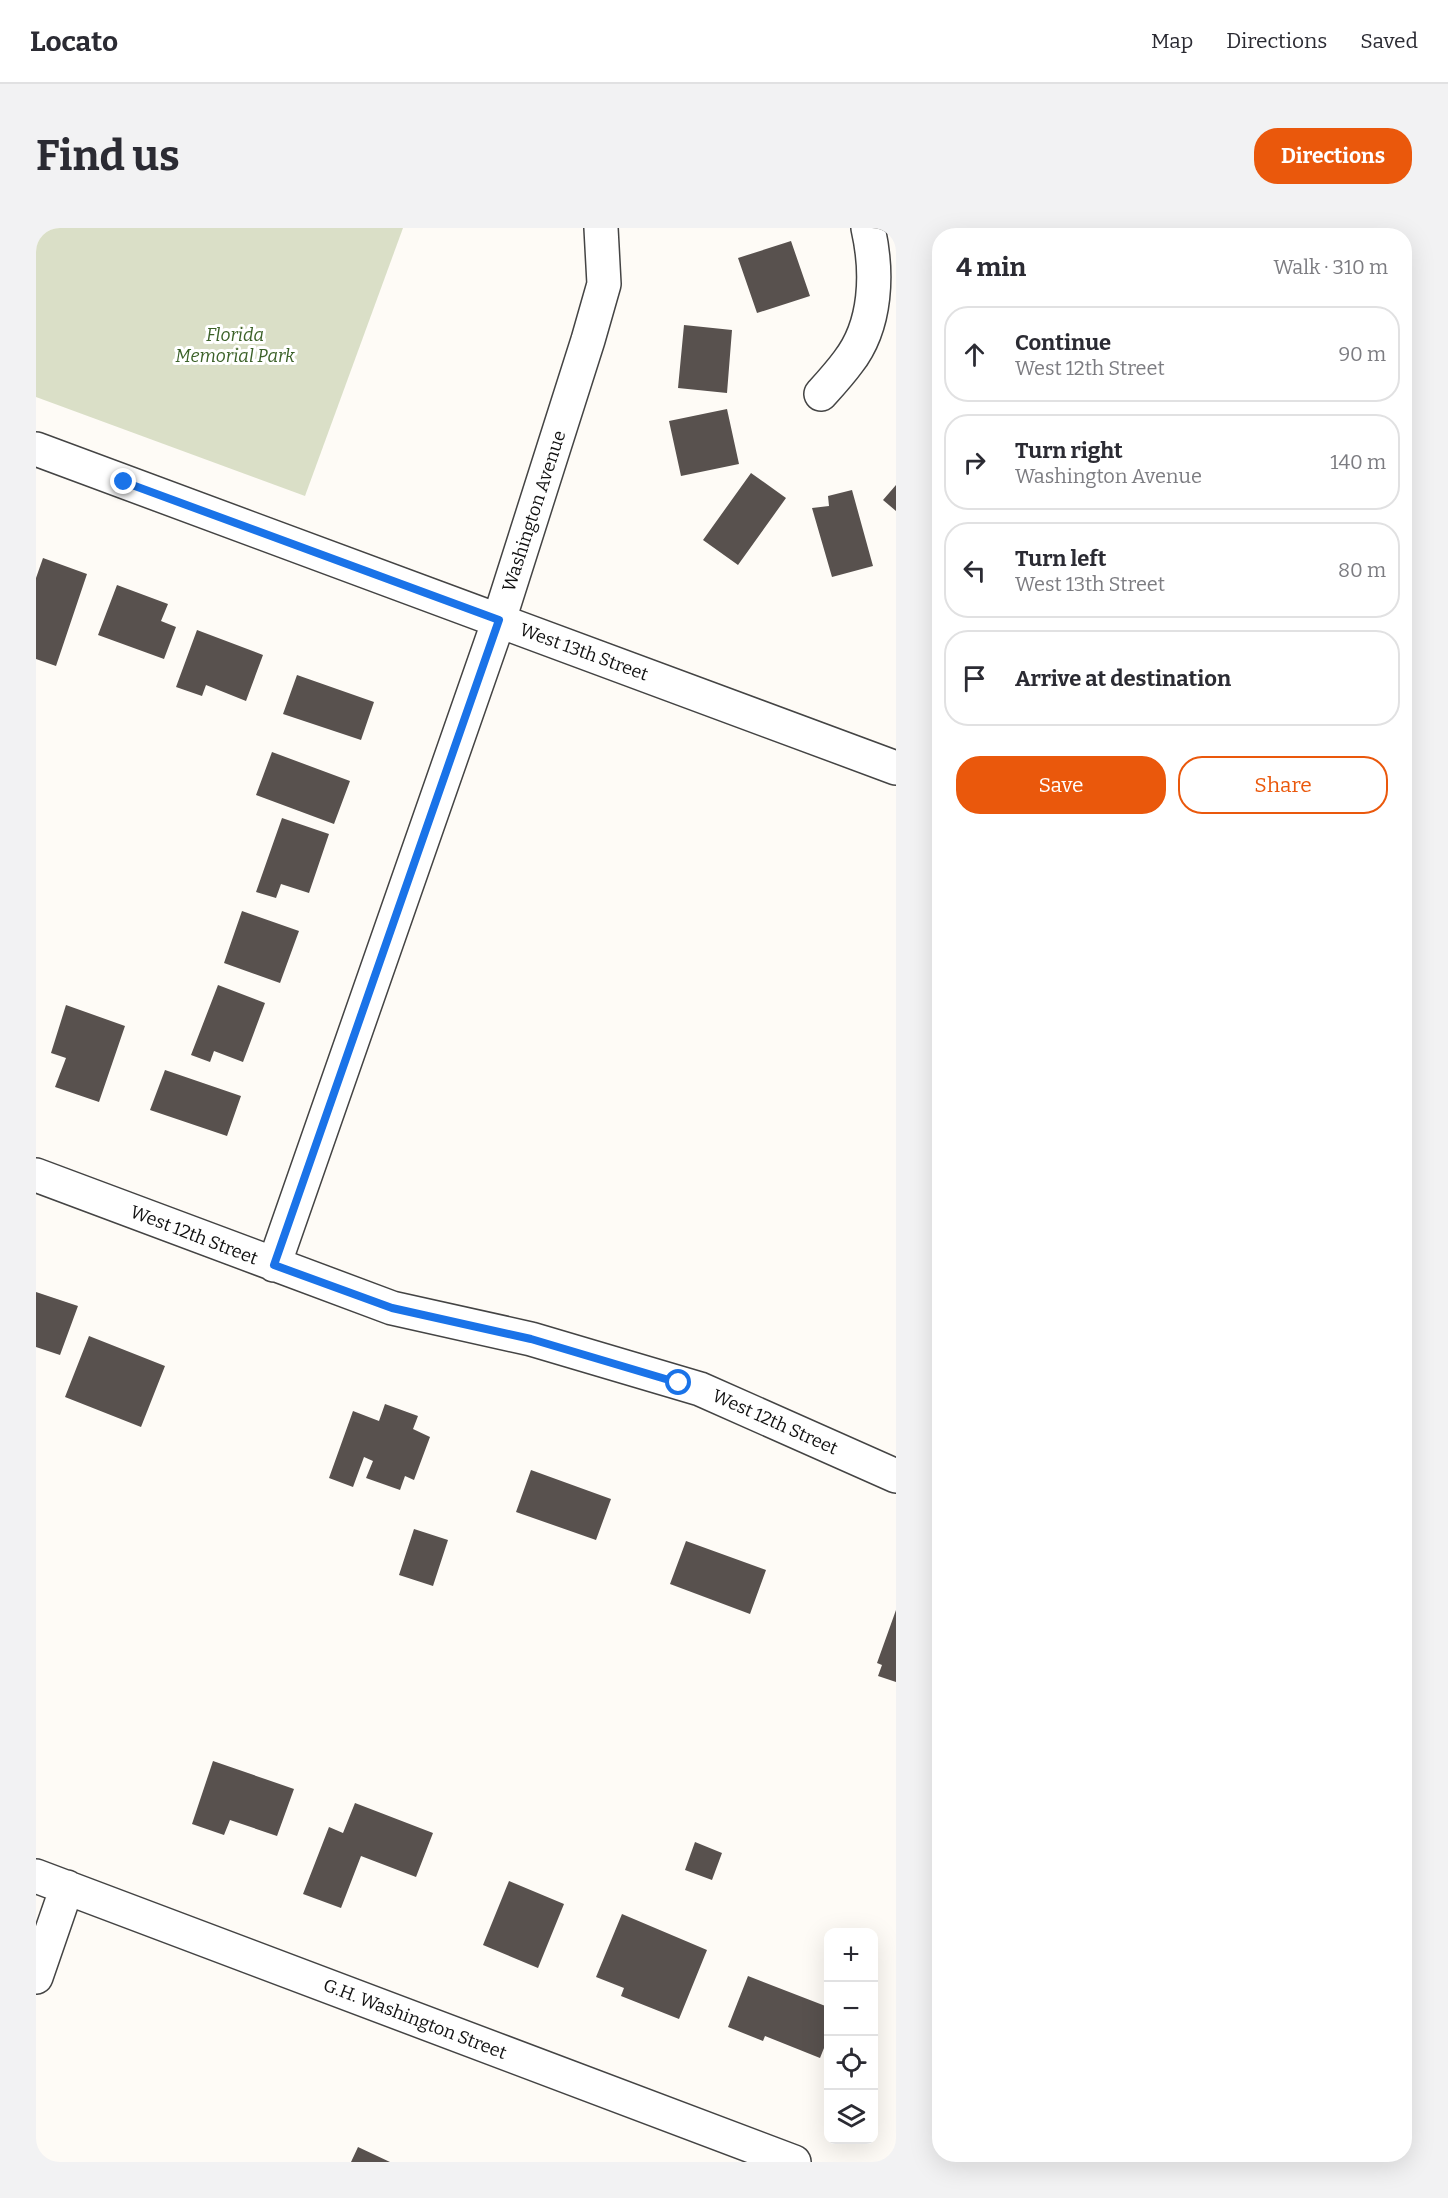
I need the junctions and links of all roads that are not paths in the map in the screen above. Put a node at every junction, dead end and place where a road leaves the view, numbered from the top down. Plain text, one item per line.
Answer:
1 (602, 228) edge
2 (868, 228) edge
3 (820, 394) dead end
4 (36, 449) edge
5 (499, 620) junction
6 (896, 768) edge
7 (36, 1175) edge
8 (274, 1265) junction
9 (896, 1476) edge
10 (36, 1876) edge
11 (67, 1887) junction
12 (36, 1977) edge
13 (794, 2162) edge

1 - 5 street, Washington Avenue
2 - 3 street
4 - 5 street, West 13th Street
5 - 6 street, West 13th Street
5 - 8 street, Washington Avenue
7 - 8 street, West 12th Street
8 - 9 street, West 12th Street
10 - 11 street, G.H. Washington Street
11 - 12 street
11 - 13 street, G.H. Washington Street

